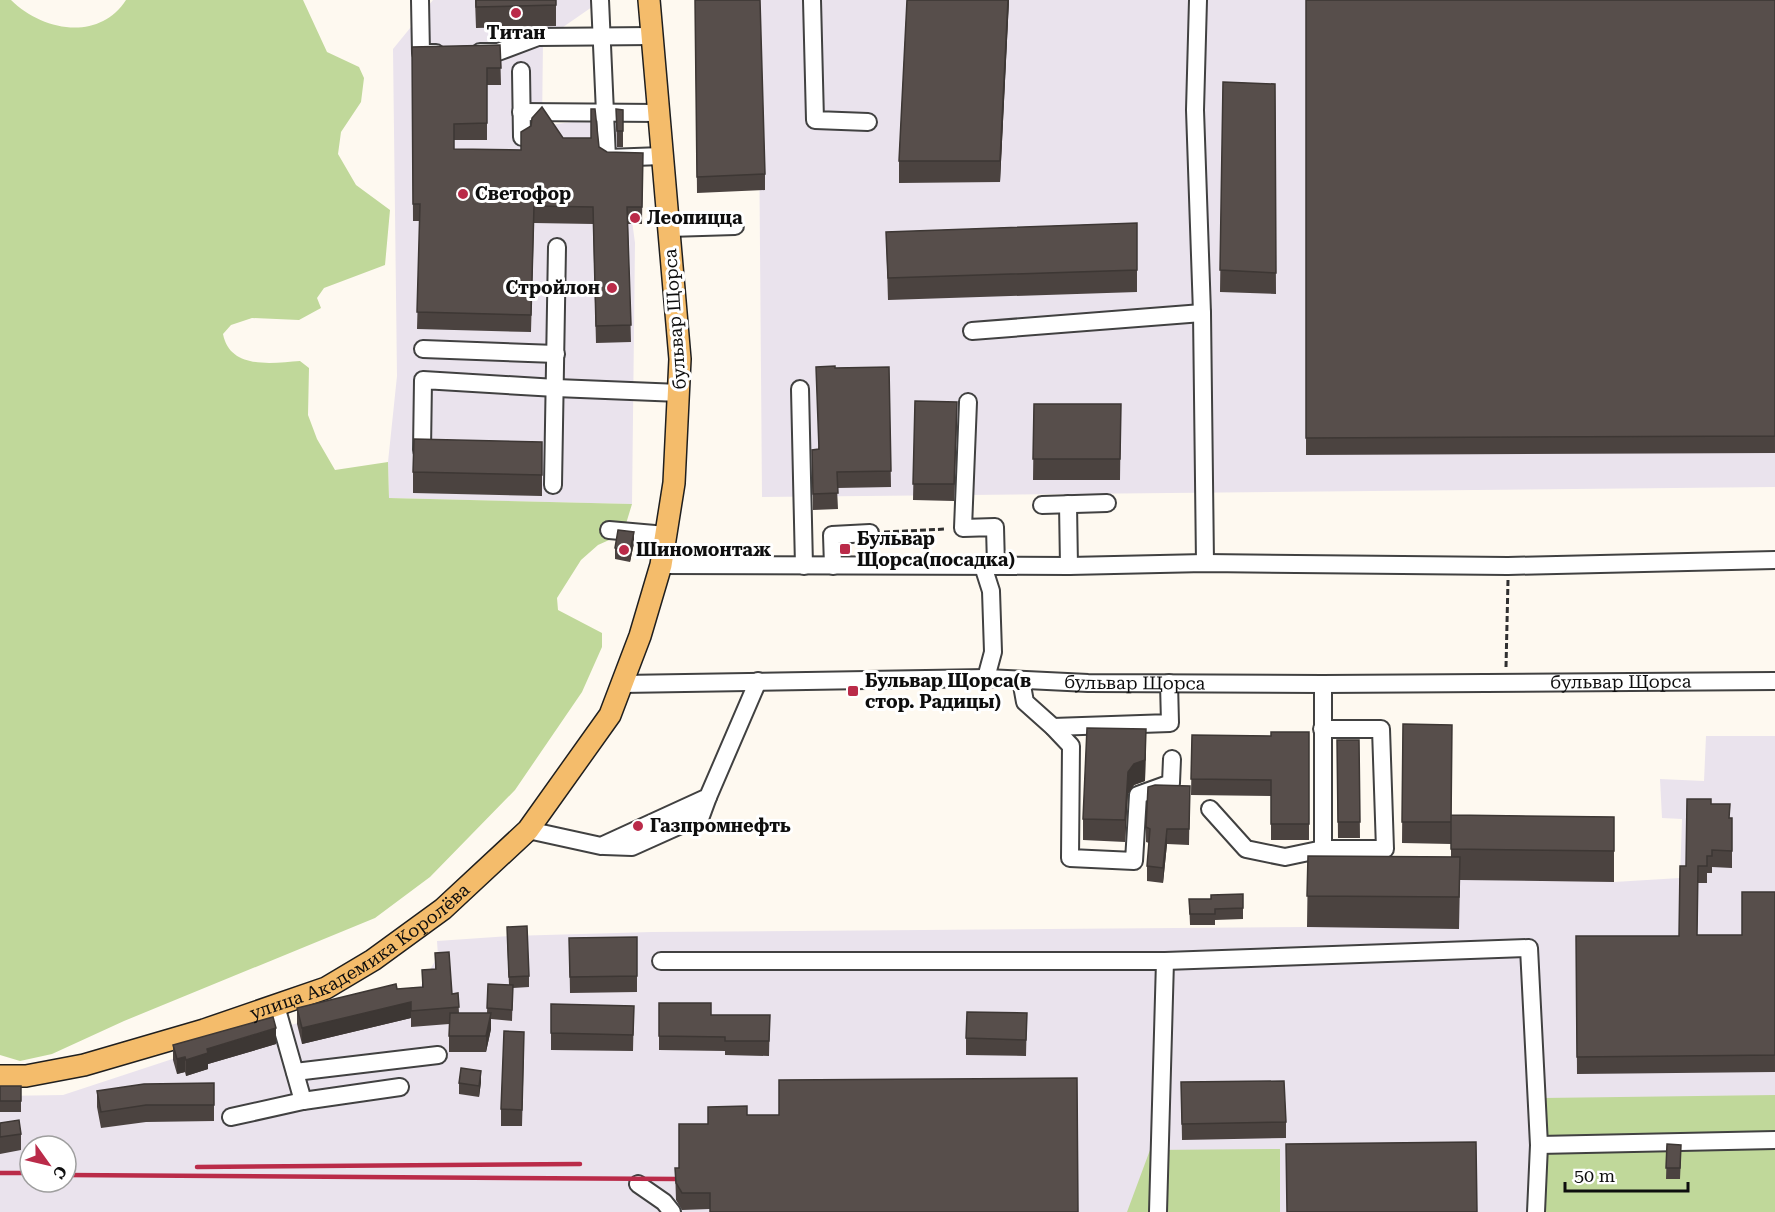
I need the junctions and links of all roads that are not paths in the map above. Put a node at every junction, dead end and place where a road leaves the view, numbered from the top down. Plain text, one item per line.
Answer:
1 (420, 0) edge
2 (600, 0) edge
3 (649, 0) edge
4 (812, 0) edge
5 (1198, 0) edge
6 (602, 36) junction
7 (652, 36) junction
8 (521, 70) dead end
9 (521, 112) junction
10 (605, 113) junction
11 (658, 113) junction
12 (868, 122) dead end
13 (522, 137) edge
14 (662, 156) junction
15 (735, 226) dead end
16 (669, 228) junction
17 (557, 247) dead end
18 (1202, 313) junction
19 (972, 331) dead end
20 (423, 349) dead end
21 (556, 354) junction
22 (556, 388) junction
23 (800, 389) dead end
24 (680, 393) junction
25 (968, 402) dead end
26 (422, 450) edge
27 (553, 485) dead end
28 (1107, 503) dead end
29 (1068, 504) junction
30 (1042, 505) dead end
31 (609, 530) dead end
32 (870, 533) road end
33 (666, 535) junction
34 (1775, 560) edge
35 (1205, 562) junction
36 (661, 566) junction
37 (804, 566) junction
38 (833, 566) junction
39 (989, 566) junction
40 (1069, 566) junction
41 (987, 678) junction
42 (1021, 680) junction
43 (758, 681) junction
44 (1775, 681) edge
45 (1169, 683) junction
46 (622, 684) junction
47 (1323, 684) junction
48 (1053, 727) junction
49 (1322, 729) junction
50 (1172, 759) dead end
51 (1210, 810) dead end
52 (528, 830) junction
53 (1323, 849) junction
54 (661, 961) dead end
55 (1165, 961) junction
56 (276, 1006) junction
57 (438, 1055) dead end
58 (295, 1072) junction
59 (0, 1076) edge
60 (400, 1087) dead end
61 (303, 1101) junction
62 (231, 1117) dead end
63 (1775, 1140) edge
64 (1539, 1145) junction
65 (638, 1184) dead end
66 (672, 1212) edge
67 (1158, 1212) edge
68 (1536, 1212) edge

1 - 6 street
2 - 6 street
3 - 7 main road, бульвар Щорса
4 - 12 street
5 - 18 street
6 - 7 street
6 - 10 street
7 - 11 main road, бульвар Щорса
8 - 9 street
9 - 10 street
9 - 13 street
10 - 11 street
10 - 14 street
11 - 14 main road, бульвар Щорса
14 - 16 main road, бульвар Щорса
15 - 16 street
16 - 24 main road, бульвар Щорса
17 - 21 street
18 - 19 street
18 - 35 street
20 - 21 street
21 - 22 street
22 - 24 street
22 - 26 street
22 - 27 street
23 - 37 street
24 - 33 main road, бульвар Щорса
25 - 39 street
28 - 29 street
29 - 30 street
29 - 40 street
31 - 33 street
32 - 38 street
33 - 36 main road, бульвар Щорса
34 - 35 street
35 - 40 street
36 - 37 street
36 - 46 main road, бульвар Щорса
37 - 38 street
38 - 39 street
39 - 40 street
39 - 41 street
41 - 42 street, бульвар Щорса
41 - 43 street, бульвар Щорса
42 - 45 street, бульвар Щорса
42 - 48 street
43 - 46 street, бульвар Щорса
43 - 52 street
44 - 47 street, бульвар Щорса
45 - 47 street, бульвар Щорса
45 - 48 street
46 - 52 main road, улица Академика Королёва
47 - 49 street
48 - 50 street
49 - 53 street
49 - 53 street
51 - 53 street
52 - 56 main road, улица Академика Королёва
54 - 55 street
55 - 64 street
55 - 67 street
56 - 58 street
56 - 59 main road, улица Академика Королёва
57 - 58 street
58 - 61 street
60 - 61 street
61 - 62 street
63 - 64 street
64 - 68 street
65 - 66 street

